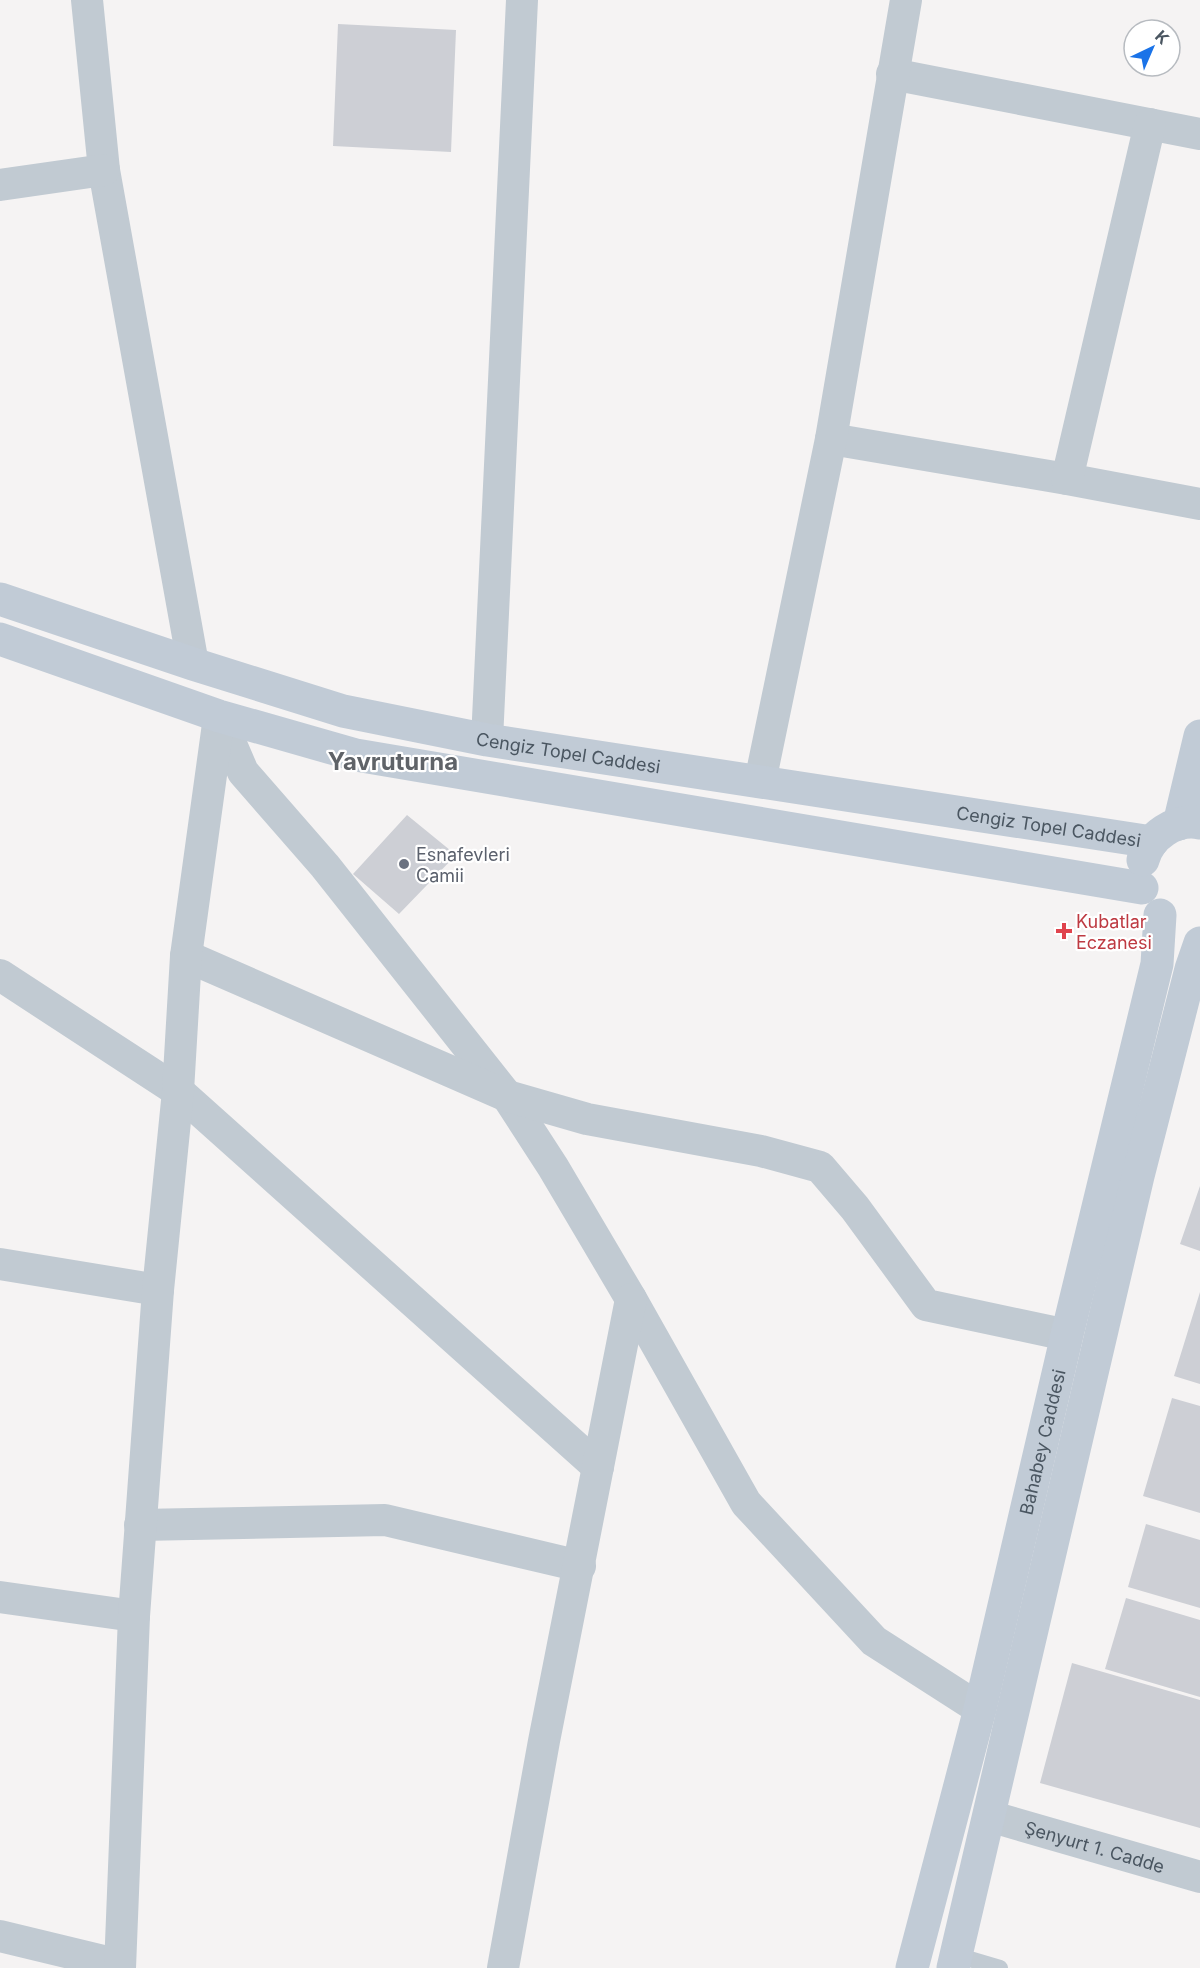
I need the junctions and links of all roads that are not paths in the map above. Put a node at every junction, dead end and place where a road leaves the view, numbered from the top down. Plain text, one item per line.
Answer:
1 (87, 0) edge
2 (522, 0) edge
3 (906, 0) edge
4 (892, 74) junction
5 (1150, 124) junction
6 (1200, 134) edge
7 (104, 170) junction
8 (0, 185) edge
9 (831, 440) junction
10 (1067, 479) junction
11 (1200, 504) edge
12 (0, 598) edge
13 (0, 639) edge
14 (193, 664) junction
15 (219, 716) junction
16 (1200, 736) edge
17 (487, 740) junction
18 (760, 782) junction
19 (1189, 824) edge
20 (1152, 842) junction
21 (1142, 888) junction
22 (1160, 915) junction
23 (1200, 925) edge
24 (1200, 943) edge
25 (186, 956) junction
26 (0, 975) edge
27 (178, 1091) junction
28 (507, 1095) junction
29 (0, 1264) edge
30 (158, 1290) junction
31 (631, 1299) junction
32 (1067, 1335) junction
33 (598, 1467) junction
34 (140, 1525) junction
35 (580, 1566) junction
36 (0, 1597) edge
37 (134, 1617) junction
38 (980, 1709) junction
39 (989, 1816) junction
40 (1200, 1877) edge
41 (0, 1936) edge
42 (954, 1962) edge
43 (120, 1966) edge
44 (503, 1968) edge
45 (912, 1968) edge
46 (1000, 1968) edge

1 - 7 street
2 - 17 street
3 - 4 street
4 - 5 street
4 - 9 street
5 - 6 street
5 - 10 street
7 - 8 street
7 - 14 street
9 - 10 street
9 - 18 street
10 - 11 street
12 - 14 main road, Cengiz Topel Caddesi
13 - 15 main road, Cengiz Topel Caddesi
14 - 17 main road, Cengiz Topel Caddesi
15 - 21 main road, Cengiz Topel Caddesi
15 - 25 street
15 - 28 street
16 - 19 main road
17 - 18 main road, Cengiz Topel Caddesi
18 - 20 main road, Cengiz Topel Caddesi
19 - 20 main road, Cengiz Topel Caddesi
20 - 21 main road, Cengiz Topel Caddesi
21 - 22 main road
22 - 23 main road
22 - 32 main road, Bahabey Caddesi
24 - 39 main road, Bahabey Caddesi
25 - 27 street
25 - 28 street
26 - 27 street
27 - 30 street
27 - 33 street
28 - 31 street
28 - 32 street
29 - 30 street
30 - 34 street
31 - 33 street
31 - 38 street
32 - 38 main road, Bahabey Caddesi
33 - 35 street
34 - 35 street
34 - 37 street
35 - 44 street
36 - 37 street
37 - 43 street
38 - 45 main road, Bahabey Caddesi
39 - 40 street, Şenyurt 1. Cadde
39 - 42 main road, Bahabey Caddesi
41 - 43 street
42 - 46 lane

